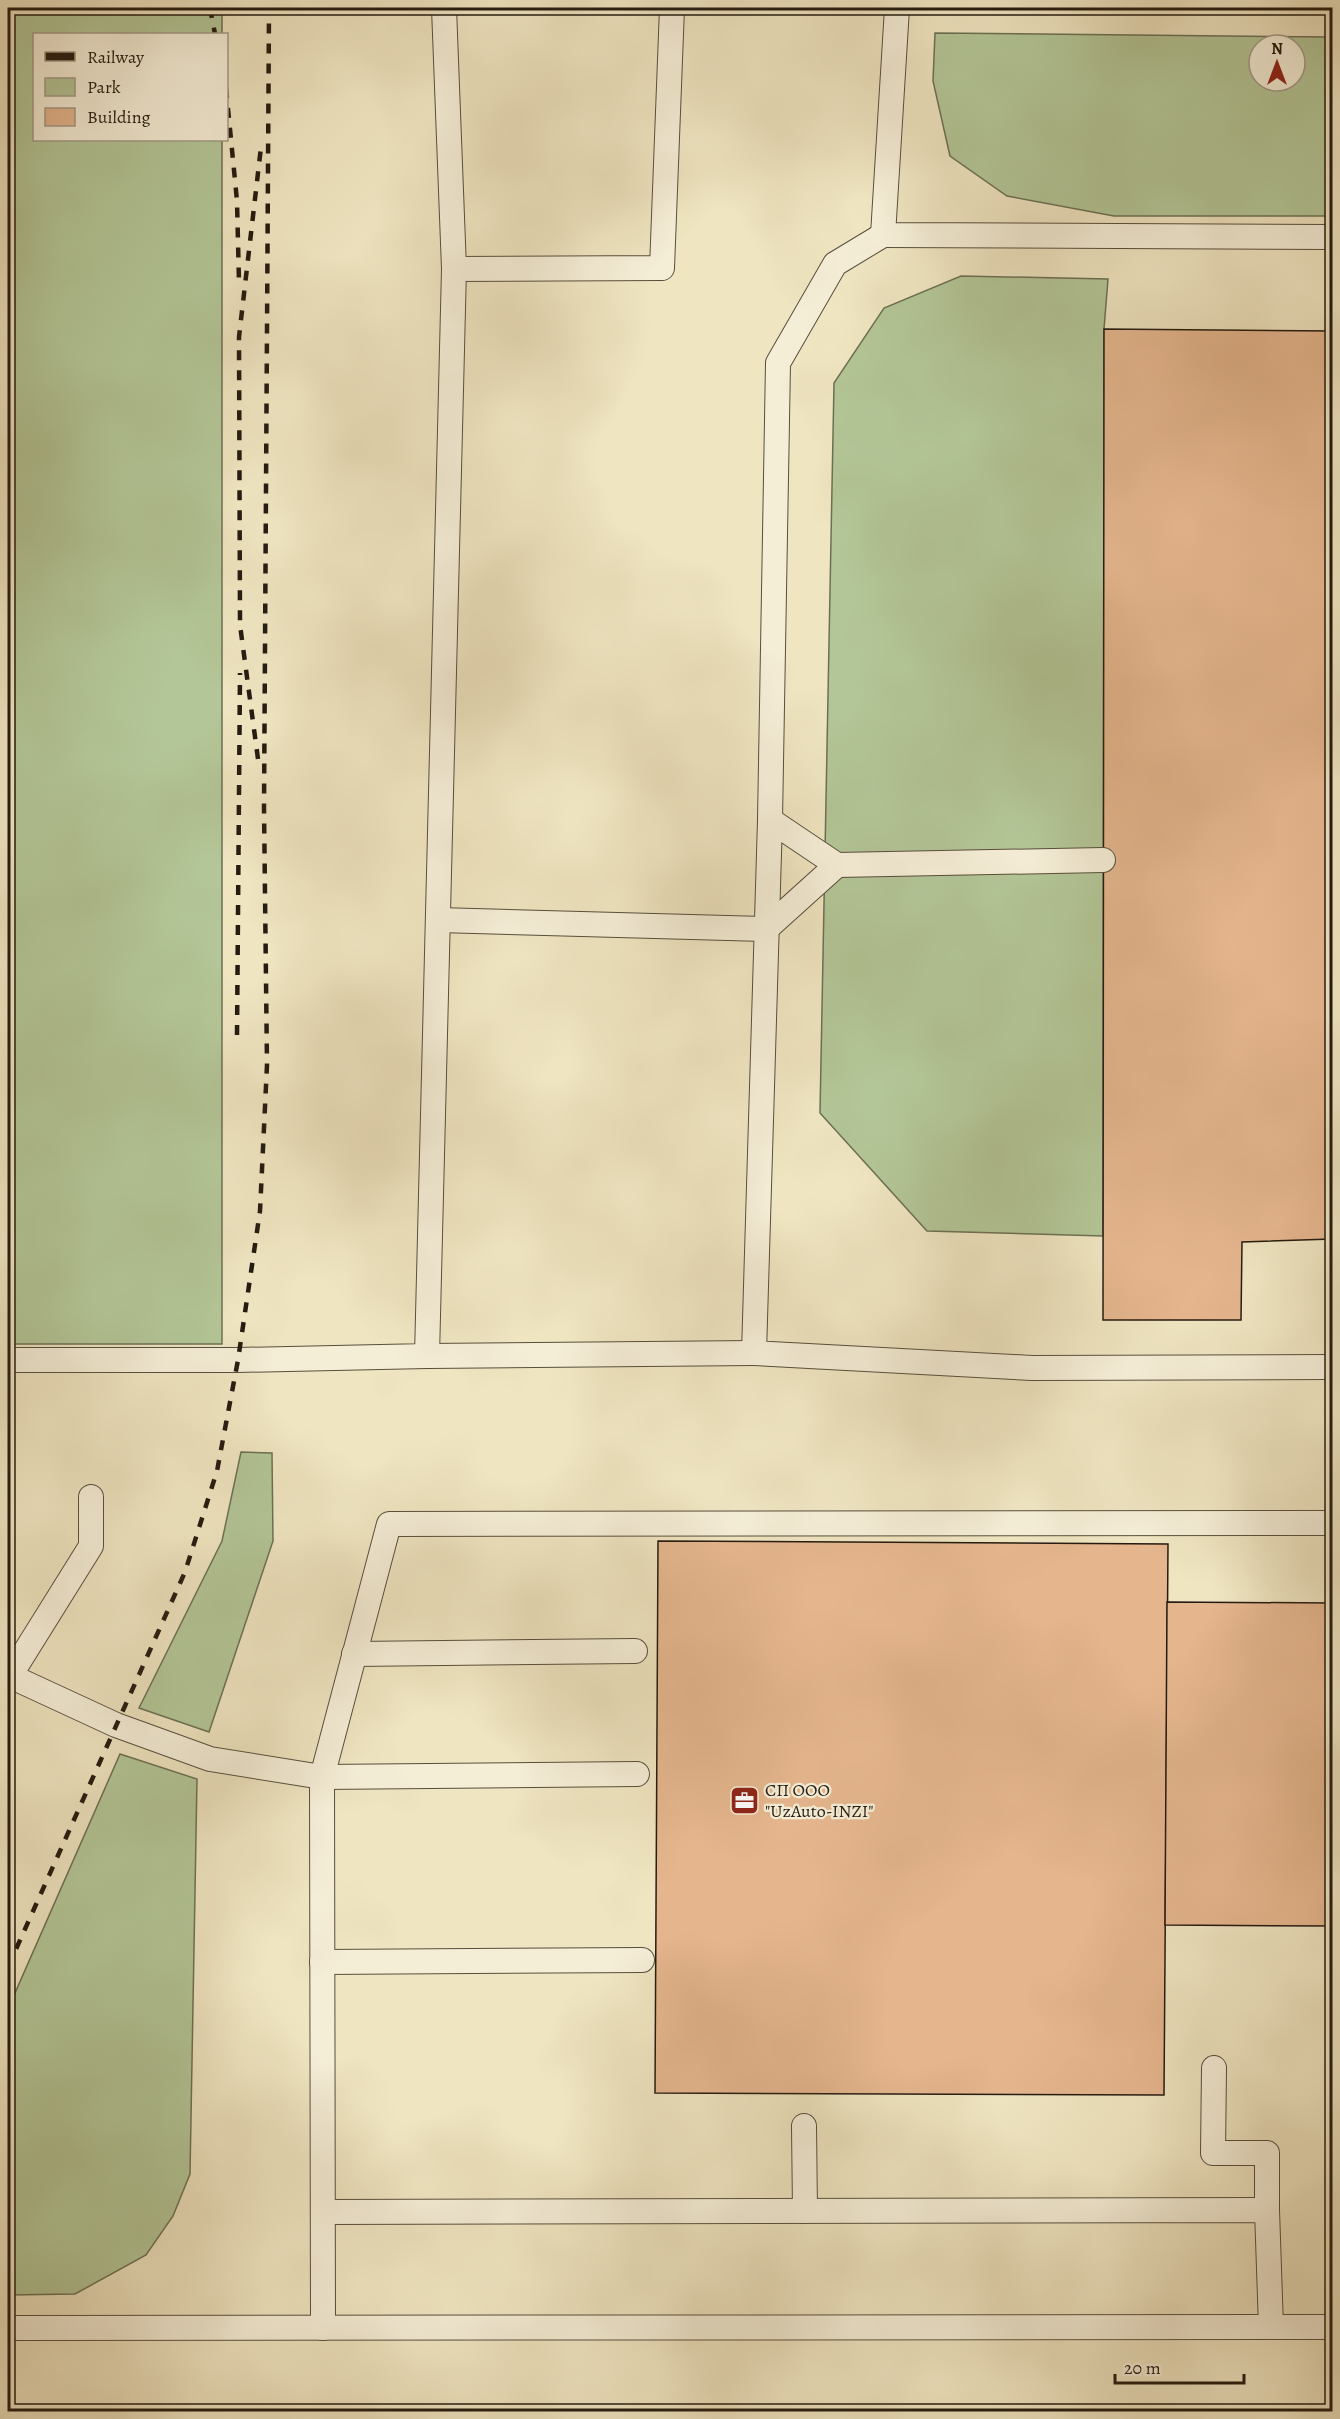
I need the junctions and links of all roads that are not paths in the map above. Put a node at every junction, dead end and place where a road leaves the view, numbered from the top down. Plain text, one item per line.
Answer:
1 (444, 8) edge
2 (672, 8) edge
3 (897, 8) edge
4 (883, 235) junction
5 (1332, 237) edge
6 (454, 269) junction
7 (770, 820) junction
8 (1103, 860) dead end
9 (837, 865) junction
10 (438, 920) junction
11 (766, 929) junction
12 (754, 1353) junction
13 (426, 1356) junction
14 (8, 1359) edge
15 (1332, 1367) edge
16 (91, 1497) dead end
17 (1332, 1523) edge
18 (635, 1651) dead end
19 (354, 1654) junction
20 (8, 1677) edge
21 (637, 1774) dead end
22 (322, 1776) junction
23 (642, 1960) dead end
24 (322, 1962) junction
25 (1214, 2068) dead end
26 (804, 2126) dead end
27 (1267, 2210) junction
28 (805, 2211) junction
29 (323, 2212) junction
30 (1271, 2327) junction
31 (1332, 2327) edge
32 (8, 2328) edge
33 (323, 2328) junction

1 - 6 lane
2 - 6 lane
3 - 4 lane
4 - 5 lane
4 - 7 lane
6 - 10 lane
7 - 9 lane
7 - 11 lane
8 - 9 lane
9 - 11 lane
10 - 11 lane
10 - 13 lane
11 - 12 lane
12 - 13 lane
12 - 15 lane
13 - 14 lane
16 - 20 lane
17 - 19 lane
18 - 19 lane
19 - 22 lane
20 - 22 lane
21 - 22 lane
22 - 24 lane
23 - 24 lane
24 - 29 lane
25 - 27 lane
26 - 28 lane
27 - 28 lane
27 - 30 lane
28 - 29 lane
29 - 33 lane
30 - 31 lane
30 - 33 lane
32 - 33 lane

